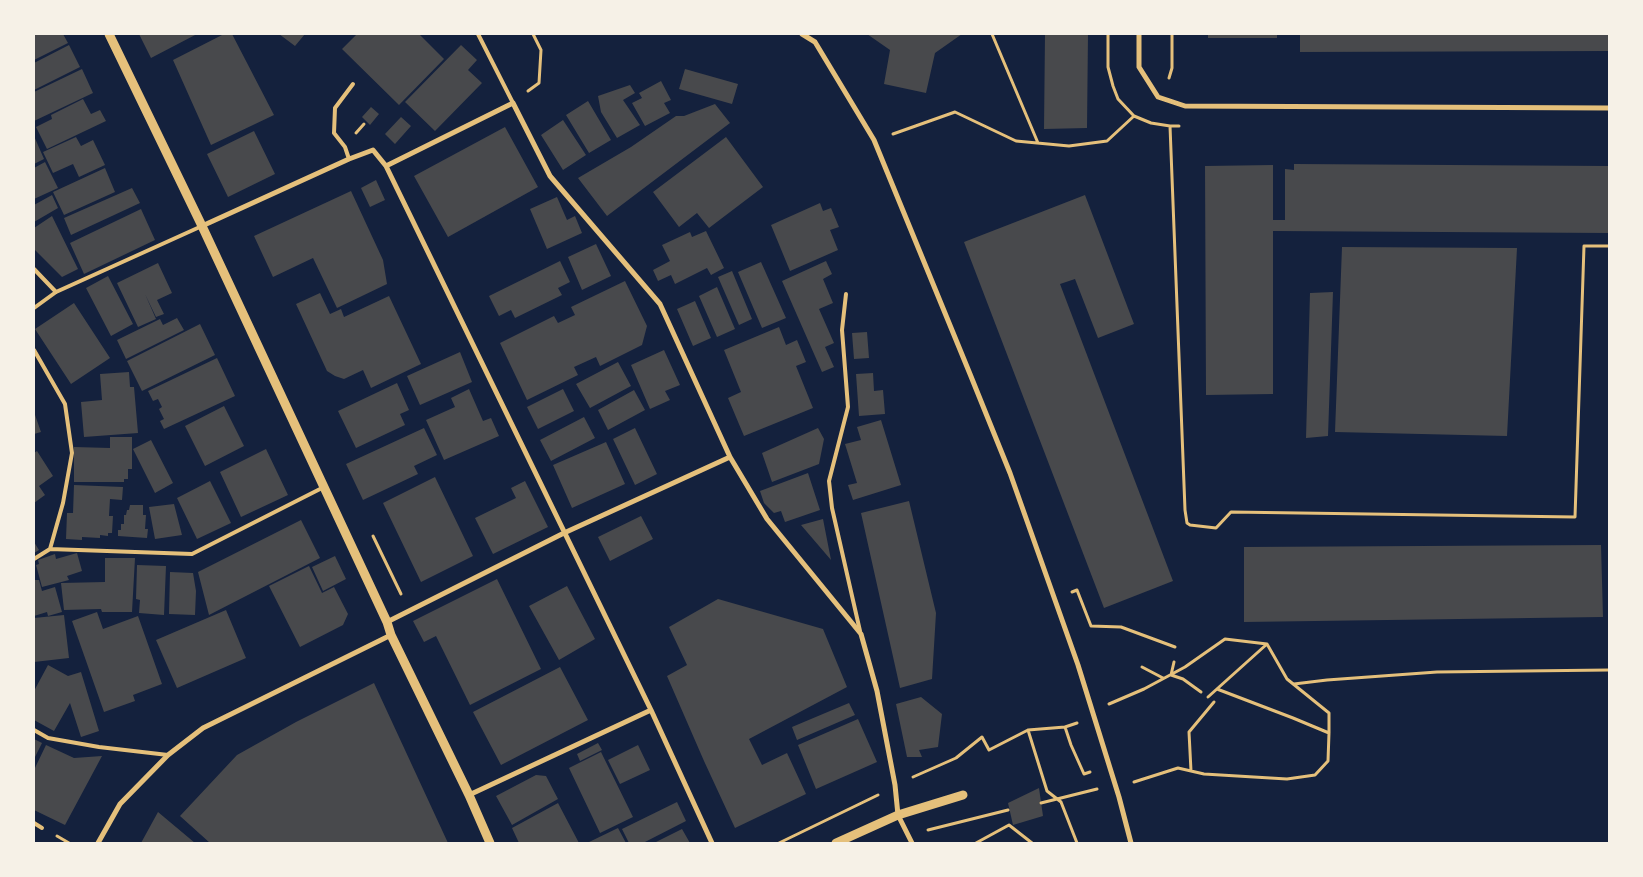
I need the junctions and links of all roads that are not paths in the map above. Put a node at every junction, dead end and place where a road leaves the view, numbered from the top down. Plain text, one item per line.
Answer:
1 (109, 34) edge
2 (478, 34) edge
3 (802, 34) edge
4 (1139, 34) edge
5 (353, 84) dead end
6 (512, 103) junction
7 (1609, 108) edge
8 (349, 159) junction
9 (386, 166) junction
10 (202, 226) junction
11 (34, 269) edge
12 (56, 292) junction
13 (846, 294) dead end
14 (34, 308) edge
15 (34, 350) edge
16 (730, 457) junction
17 (324, 487) junction
18 (564, 533) junction
19 (50, 549) junction
20 (34, 559) edge
21 (387, 622) junction
22 (860, 634) junction
23 (391, 635) junction
24 (651, 710) junction
25 (34, 730) edge
26 (168, 755) junction
27 (469, 795) junction
28 (963, 795) dead end
29 (898, 815) junction
30 (34, 823) edge
31 (42, 828) dead end
32 (98, 843) edge
33 (490, 843) edge
34 (712, 843) edge
35 (836, 843) edge
36 (912, 843) edge
37 (1131, 843) edge

1 - 10 street
2 - 6 lane
3 - 37 street
4 - 7 street
5 - 8 lane
6 - 9 street
6 - 16 street
8 - 9 street
8 - 10 street
9 - 18 street
10 - 12 lane
10 - 17 street
11 - 12 lane
12 - 14 lane
13 - 22 lane
15 - 19 lane
16 - 18 street
16 - 22 street
17 - 19 lane
17 - 21 street
18 - 21 street
18 - 24 street
19 - 20 lane
21 - 23 street
22 - 29 street
23 - 26 street
23 - 27 street
24 - 27 street
24 - 34 street
25 - 26 lane
26 - 32 street
27 - 33 street
28 - 29 street
29 - 35 street
29 - 36 street
30 - 31 lane

